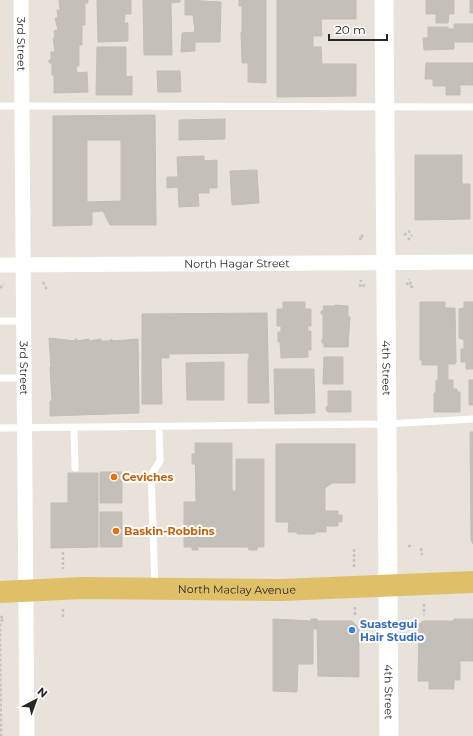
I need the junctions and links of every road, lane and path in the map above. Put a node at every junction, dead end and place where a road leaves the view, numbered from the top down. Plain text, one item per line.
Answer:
1 (21, 0) edge
2 (384, 0) edge
3 (0, 106) edge
4 (22, 106) junction
5 (473, 107) edge
6 (385, 108) junction
7 (361, 234) dead end
8 (412, 235) dead end
9 (362, 238) dead end
10 (408, 240) dead end
11 (473, 262) edge
12 (386, 263) junction
13 (0, 265) edge
14 (23, 265) junction
15 (409, 278) dead end
16 (361, 280) dead end
17 (42, 281) dead end
18 (365, 283) dead end
19 (406, 283) dead end
20 (4, 284) dead end
21 (39, 284) dead end
22 (0, 288) edge
23 (0, 321) edge
24 (23, 321) junction
25 (0, 378) edge
26 (24, 378) junction
27 (473, 420) edge
28 (387, 424) junction
29 (159, 427) junction
30 (0, 428) edge
31 (74, 428) junction
32 (24, 429) junction
33 (75, 468) dead end
34 (408, 546) dead end
35 (412, 546) dead end
36 (421, 548) dead end
37 (354, 549) dead end
38 (63, 552) dead end
39 (422, 556) dead end
40 (354, 570) dead end
41 (63, 572) dead end
42 (473, 582) edge
43 (388, 586) junction
44 (155, 588) junction
45 (0, 592) edge
46 (26, 592) junction
47 (424, 604) dead end
48 (355, 606) dead end
49 (355, 615) dead end
50 (424, 616) dead end
51 (0, 617) edge
52 (1, 736) edge
53 (27, 736) edge
54 (389, 736) edge

1 - 4 street, 3rd Street
2 - 6 street, 4th Street
3 - 4 lane
4 - 6 lane
4 - 14 street, 3rd Street
5 - 6 lane
6 - 12 street, 4th Street
7 - 9 path
8 - 10 path
11 - 12 street, North Hagar Street
12 - 14 street, North Hagar Street
12 - 28 street, 4th Street
13 - 14 street, North Hagar Street
14 - 24 street, 3rd Street
15 - 19 path
16 - 18 path
17 - 21 path
20 - 22 path
23 - 24 lane
24 - 26 street, 3rd Street
25 - 26 lane
26 - 32 street, 3rd Street
27 - 28 lane
28 - 29 lane
28 - 43 street, 4th Street
29 - 31 lane
29 - 44 lane
30 - 32 lane
31 - 32 lane
31 - 33 lane
32 - 46 street, 3rd Street
34 - 35 path
36 - 39 path
37 - 40 path
38 - 41 path
42 - 43 main road, North Maclay Avenue
43 - 44 main road, North Maclay Avenue
43 - 54 street, 4th Street
44 - 46 main road, North Maclay Avenue
45 - 46 main road, North Maclay Avenue
46 - 53 street, 3rd Street
47 - 50 path
48 - 49 path
51 - 52 path

